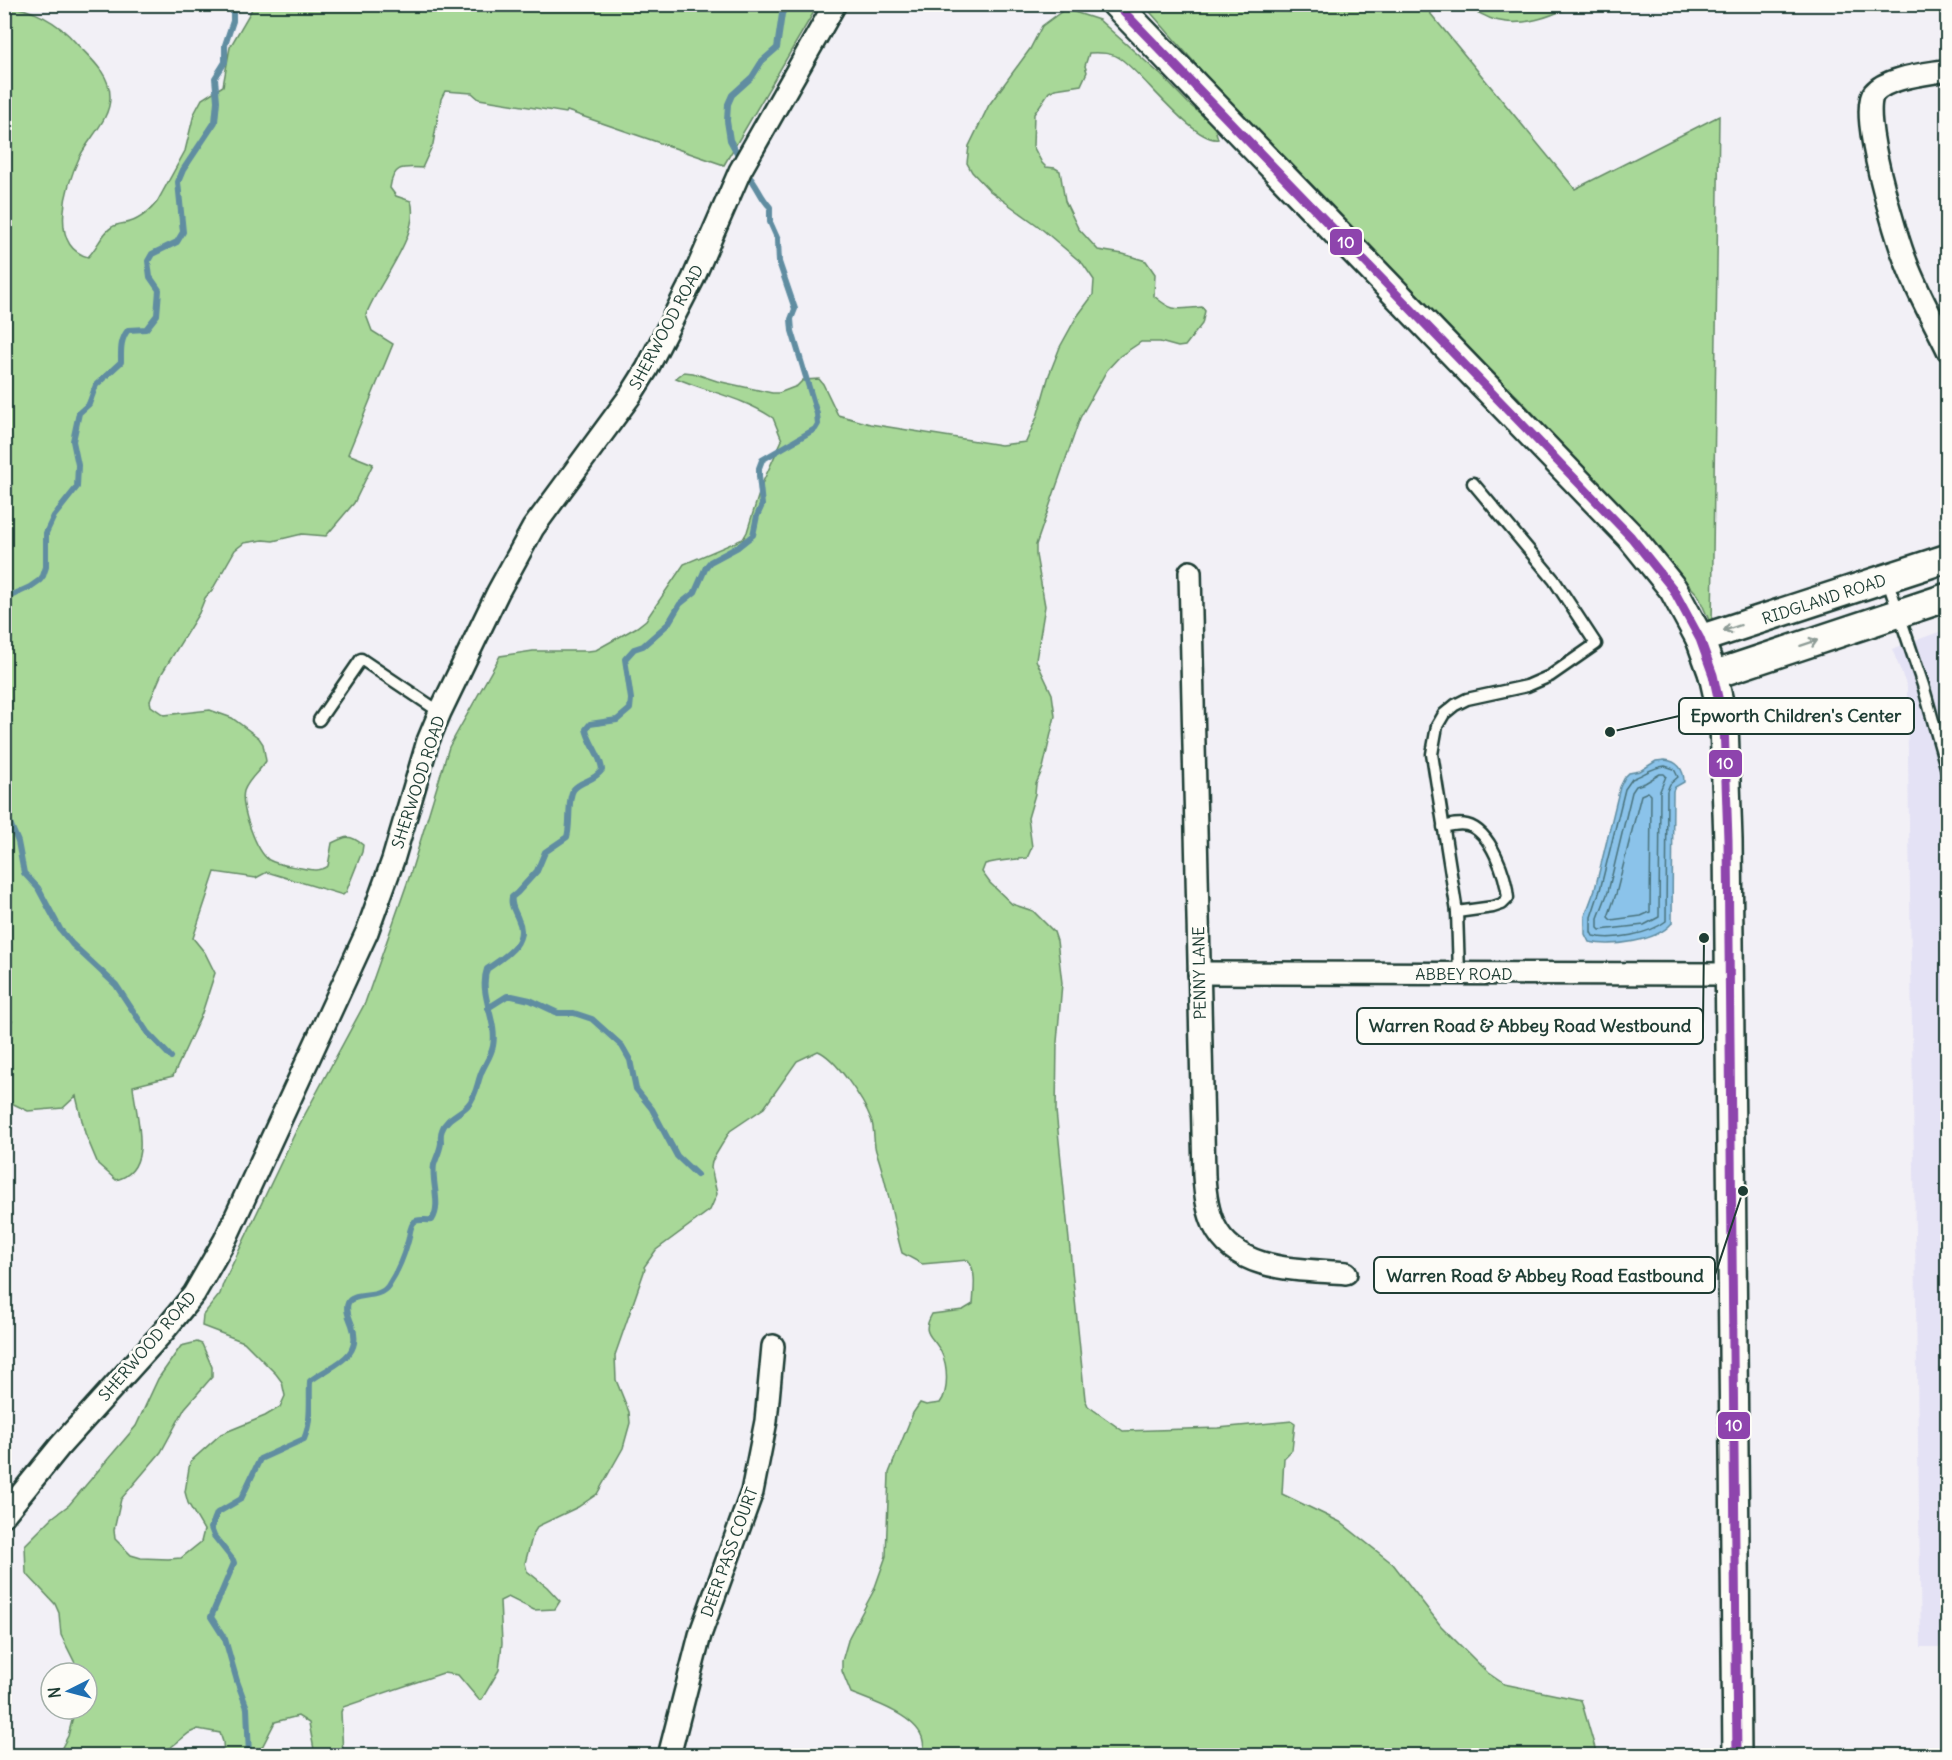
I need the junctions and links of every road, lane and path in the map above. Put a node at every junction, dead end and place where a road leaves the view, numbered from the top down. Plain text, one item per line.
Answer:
1 (835, 4) edge
2 (1116, 4) edge
3 (1947, 70) edge
4 (1947, 350) edge
5 (1473, 483) dead end
6 (1947, 558) edge
7 (1190, 573) dead end
8 (1886, 579) junction
9 (1947, 597) edge
10 (1898, 614) junction
11 (1700, 639) junction
12 (1713, 675) junction
13 (440, 712) junction
14 (319, 720) dead end
15 (1947, 774) edge
16 (1443, 827) junction
17 (1457, 912) junction
18 (1199, 973) junction
19 (1459, 974) junction
20 (1728, 974) junction
21 (1346, 1273) dead end
22 (773, 1346) dead end
23 (4, 1515) edge
24 (669, 1755) edge
25 (1737, 1755) edge

1 - 13 street, SHERWOOD ROAD
2 - 11 street
3 - 4 street
5 - 16 lane
6 - 8 street, RIDGLAND ROAD
7 - 18 street, PENNY LANE
8 - 10 lane
8 -> 11 street, RIDGLAND ROAD
9 - 10 street
12 -> 10 street
10 - 15 lane
11 - 12 street
12 - 20 street
13 - 14 lane
13 - 23 street, SHERWOOD ROAD
16 - 17 lane
16 - 17 lane
17 - 19 lane
18 - 19 street, ABBEY ROAD
18 - 21 street, PENNY LANE
19 - 20 street, ABBEY ROAD
20 - 25 street
22 - 24 street, DEER PASS COURT

